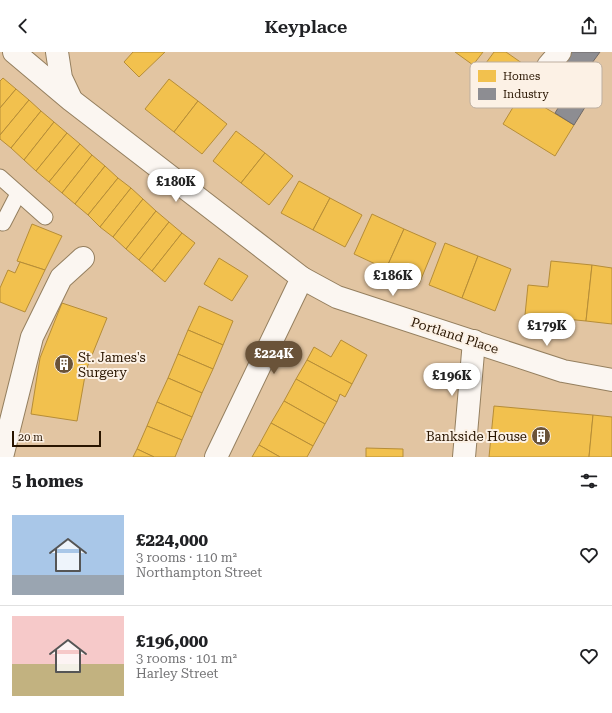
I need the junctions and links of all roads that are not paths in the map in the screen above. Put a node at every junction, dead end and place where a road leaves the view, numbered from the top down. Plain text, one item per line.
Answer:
1 (14, 52) edge
2 (57, 52) edge
3 (71, 100) junction
4 (0, 177) edge
5 (18, 194) junction
6 (45, 217) dead end
7 (3, 223) dead end
8 (83, 258) dead end
9 (302, 278) junction
10 (474, 341) junction
11 (612, 380) edge
12 (2, 457) edge
13 (216, 457) edge
14 (464, 457) edge

1 - 3 street, Portland Place
2 - 3 street
3 - 9 street, Portland Place
4 - 5 lane
5 - 6 lane
5 - 7 lane
8 - 12 street
9 - 10 street, Portland Place
9 - 13 street
10 - 11 street, Portland Place
10 - 14 street

